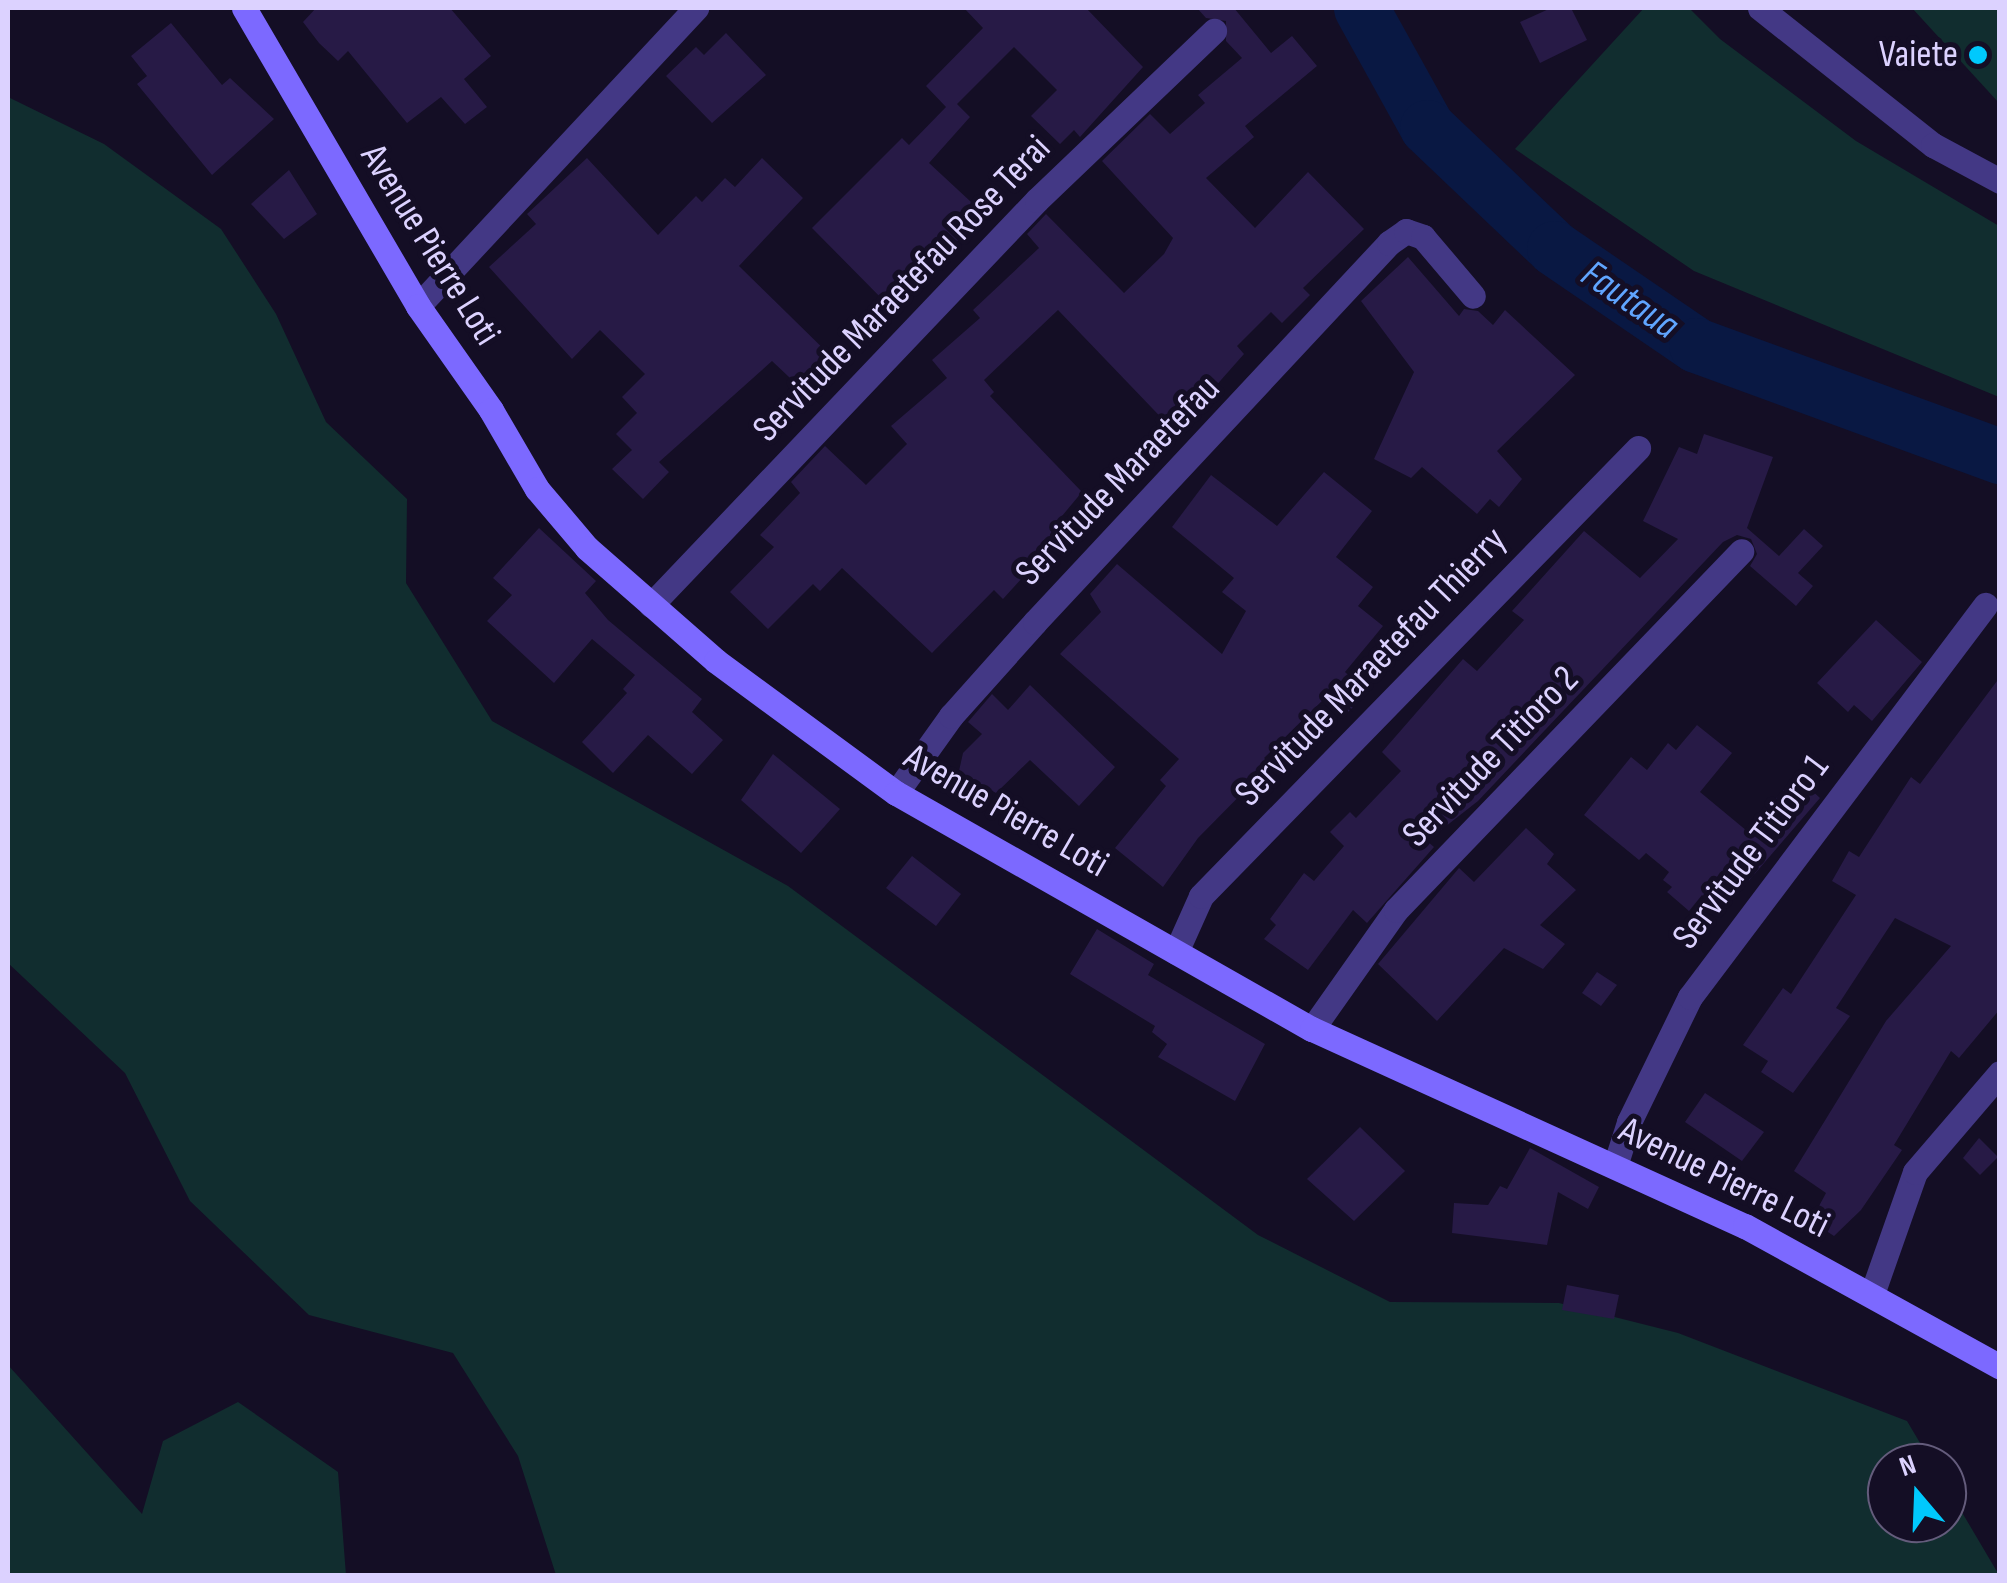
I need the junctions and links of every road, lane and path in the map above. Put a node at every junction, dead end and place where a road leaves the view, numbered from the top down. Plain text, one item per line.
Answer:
1 (696, 8) edge
2 (1760, 8) edge
3 (249, 10) edge
4 (1214, 31) dead end
5 (2000, 181) edge
6 (1473, 296) dead end
7 (418, 306) junction
8 (1638, 448) dead end
9 (1741, 551) dead end
10 (650, 605) junction
11 (1984, 605) dead end
12 (896, 793) junction
13 (1176, 952) junction
14 (1312, 1029) junction
15 (2000, 1074) edge
16 (1614, 1166) junction
17 (1872, 1294) junction
18 (1998, 1362) edge

1 - 7 street
2 - 5 street
3 - 7 main road, Avenue Pierre Loti
4 - 10 street, Servitude Maraetefau Rose Terai
6 - 12 street, Servitude Maraetefau
7 - 10 main road, Avenue Pierre Loti
8 - 13 street, Servitude Maraetefau Thierry
9 - 14 street, Servitude Titioro 2
10 - 12 main road, Avenue Pierre Loti
11 - 16 street, Servitude Titioro 1
12 - 13 main road, Avenue Pierre Loti
13 - 14 main road, Avenue Pierre Loti
14 - 16 main road, Avenue Pierre Loti
15 - 17 street
16 - 17 main road, Avenue Pierre Loti
17 - 18 main road, Avenue Pierre Loti

